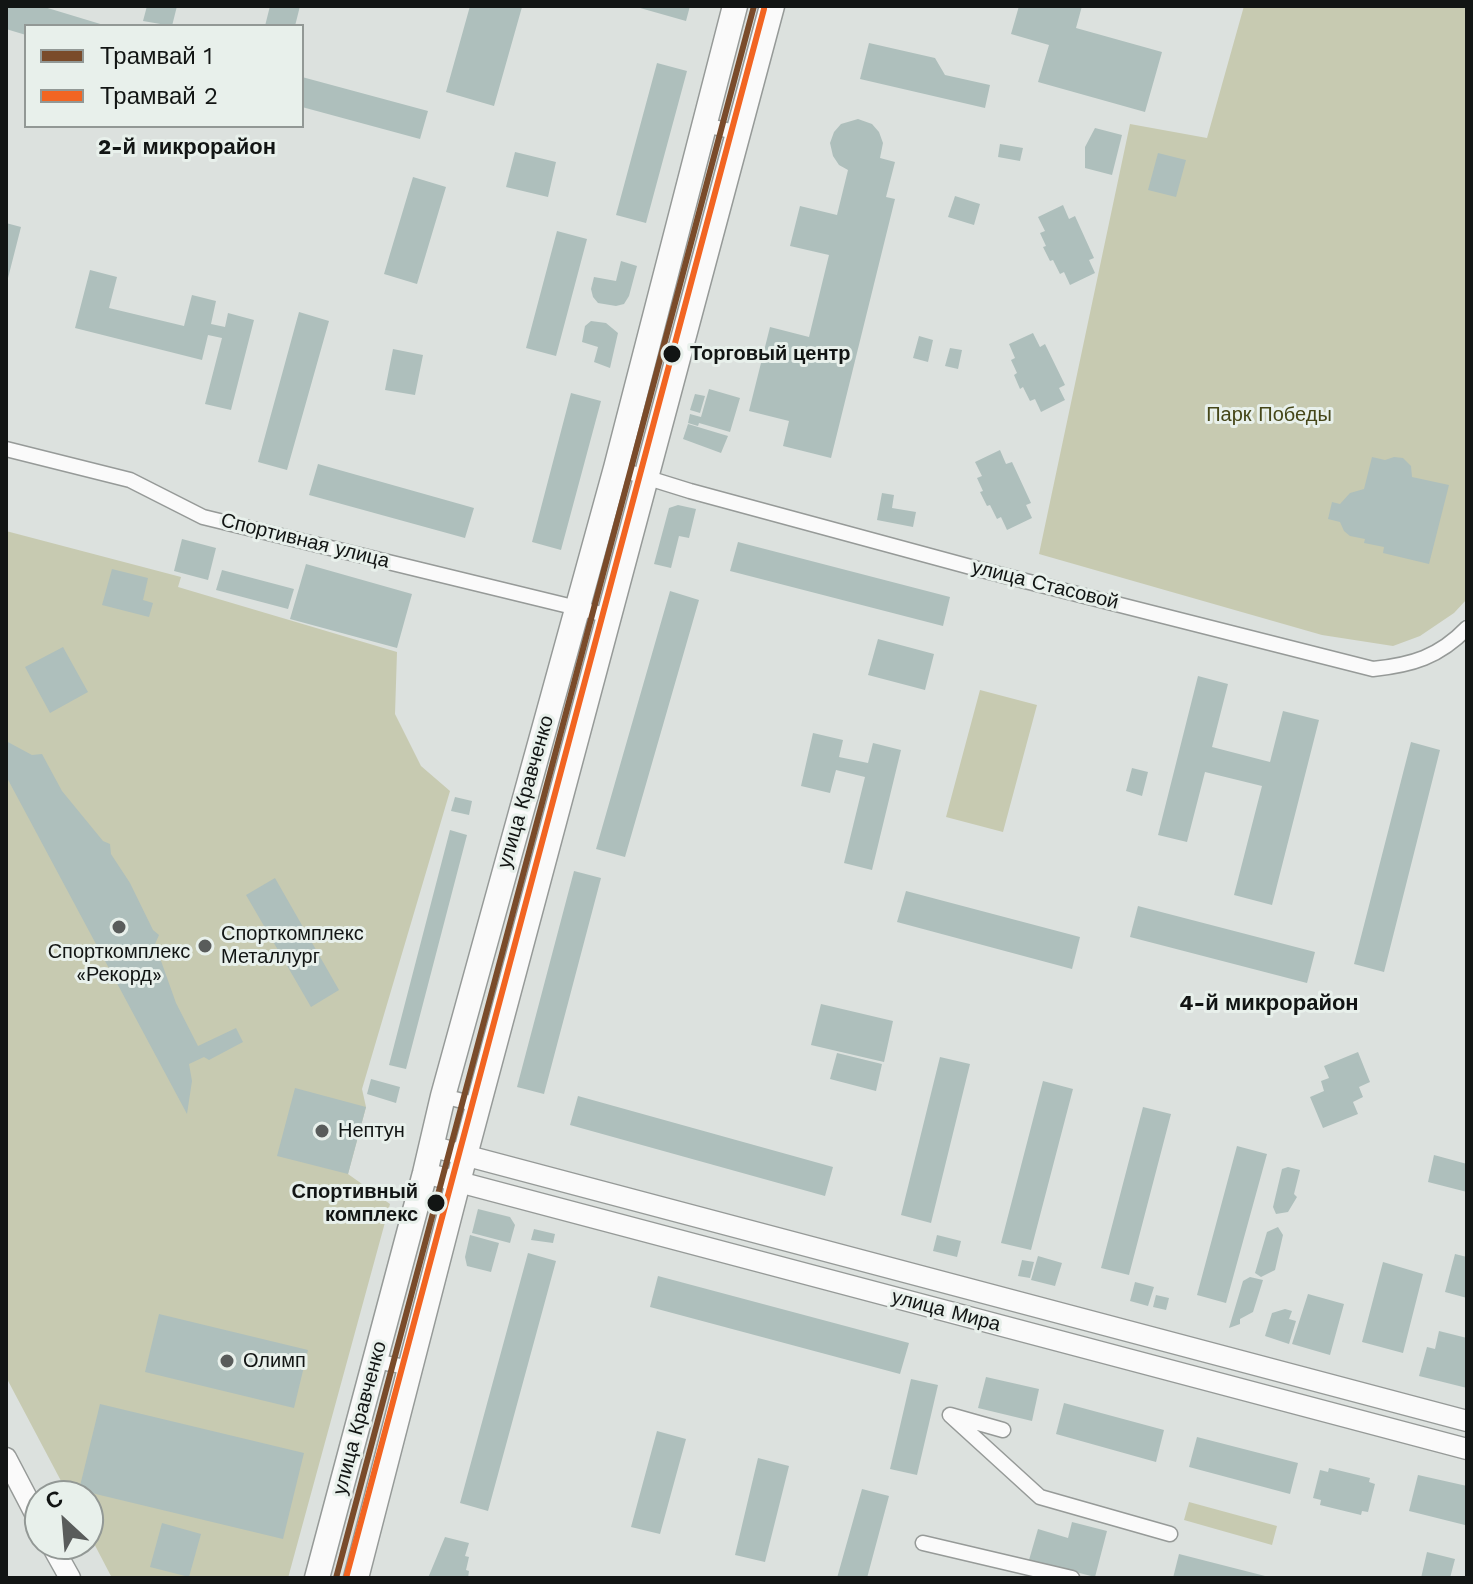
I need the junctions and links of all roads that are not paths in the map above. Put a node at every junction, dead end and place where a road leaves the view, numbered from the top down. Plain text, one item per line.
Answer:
1 (735, 6) edge
2 (772, 6) edge
3 (706, 125) junction
4 (738, 133) junction
5 (6, 449) edge
6 (616, 468) junction
7 (647, 479) junction
8 (578, 607) junction
9 (610, 616) junction
10 (1467, 628) edge
11 (553, 697) junction
12 (586, 705) junction
13 (484, 947) junction
14 (519, 955) junction
15 (443, 1096) junction
16 (478, 1105) junction
17 (430, 1146) junction
18 (465, 1155) junction
19 (425, 1173) junction
20 (459, 1182) junction
21 (408, 1239) junction
22 (442, 1247) junction
23 (1209, 1352) junction
24 (375, 1361) junction
25 (411, 1368) junction
26 (1205, 1379) junction
27 (1467, 1421) edge
28 (1003, 1430) dead end
29 (1467, 1449) edge
30 (6, 1458) edge
31 (24, 1492) edge
32 (1170, 1534) dead end
33 (923, 1543) dead end
34 (60, 1560) edge
35 (70, 1578) edge
36 (317, 1578) edge
37 (356, 1578) edge
38 (1072, 1578) edge

1 - 3 main road, улица Кравченко
2 - 4 main road, улица Кравченко
3 - 4 street
3 - 6 main road, улица Кравченко
4 - 7 main road, улица Кравченко
5 - 8 street, Спортивная улица
6 - 7 street, улица Стасовой
6 - 8 main road, улица Кравченко
7 - 9 main road, улица Кравченко
7 - 10 street, улица Стасовой
8 - 9 street, Спортивная улица
8 - 11 main road, улица Кравченко
9 - 12 main road, улица Кравченко
11 - 12 street
11 - 13 main road, улица Кравченко
12 - 14 main road, улица Кравченко
13 - 14 street
13 - 15 main road, улица Кравченко
14 - 16 main road, улица Кравченко
15 - 16 street
15 - 17 main road, улица Кравченко
16 - 18 main road, улица Кравченко
17 - 18 street, улица Мира
17 - 19 main road, улица Кравченко
18 - 20 main road, улица Кравченко
18 - 23 street, улица Мира
19 - 20 street, улица Мира
19 - 21 main road, улица Кравченко
20 - 22 main road, улица Кравченко
20 - 26 street, улица Мира
21 - 22 street
21 - 24 main road, улица Кравченко
22 - 25 main road, улица Кравченко
23 - 26 street
23 - 27 street, улица Мира
24 - 25 street
24 - 36 main road, улица Кравченко
25 - 37 main road, улица Кравченко
26 - 29 street, улица Мира
28 - 32 street
30 - 31 street
33 - 38 street
34 - 35 street

